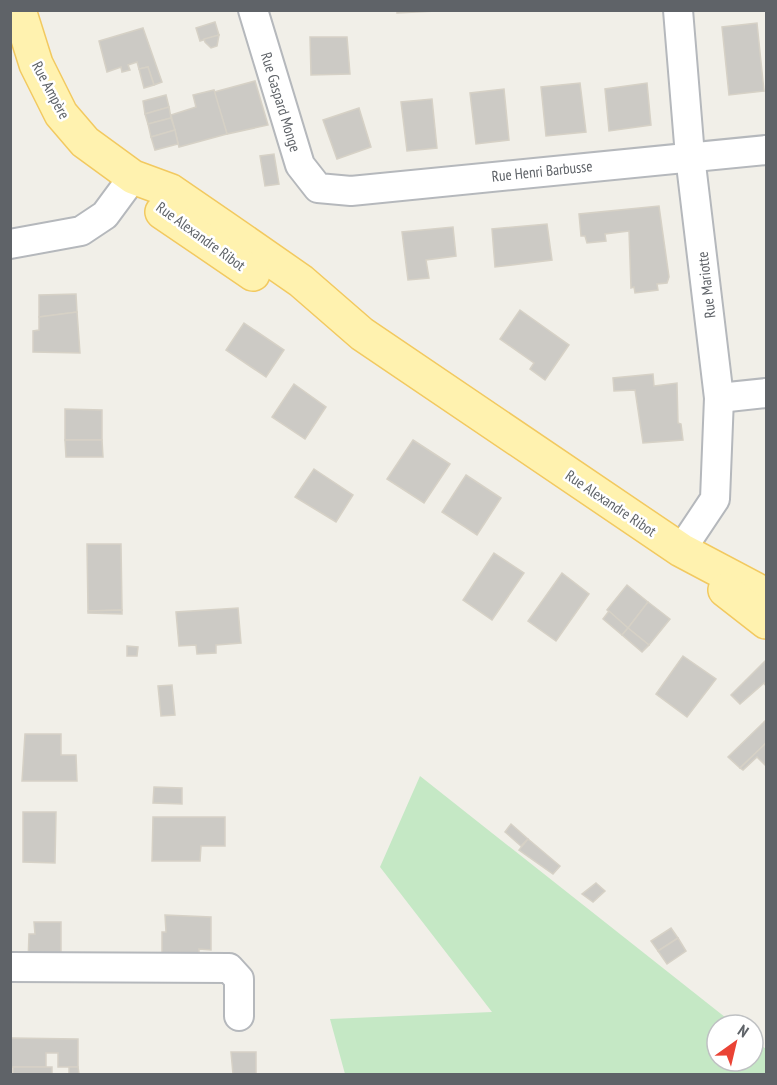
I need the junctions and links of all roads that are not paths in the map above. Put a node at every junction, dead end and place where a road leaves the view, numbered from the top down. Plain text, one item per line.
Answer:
1 (19, 10) edge
2 (253, 10) edge
3 (678, 10) edge
4 (766, 150) edge
5 (690, 156) junction
6 (134, 177) junction
7 (318, 188) joint
8 (10, 244) edge
9 (766, 393) edge
10 (719, 398) junction
11 (681, 550) junction
12 (766, 596) edge
13 (766, 622) edge
14 (10, 967) edge
15 (239, 1016) dead end

1 - 6 main road, Rue Ampère
2 - 7 street, Rue Gaspard Monge
3 - 5 street, Rue Mariotte
4 - 5 street, Rue Henri Barbusse
5 - 7 street, Rue Henri Barbusse
5 - 10 street, Rue Mariotte
6 - 8 street
6 - 11 main road, Rue Alexandre Ribot
9 - 10 street
10 - 11 street, Rue Mariotte
11 - 12 main road, Rue Alexandre Ribot
11 - 13 main road, Rue Alexandre Ribot
14 - 15 street

